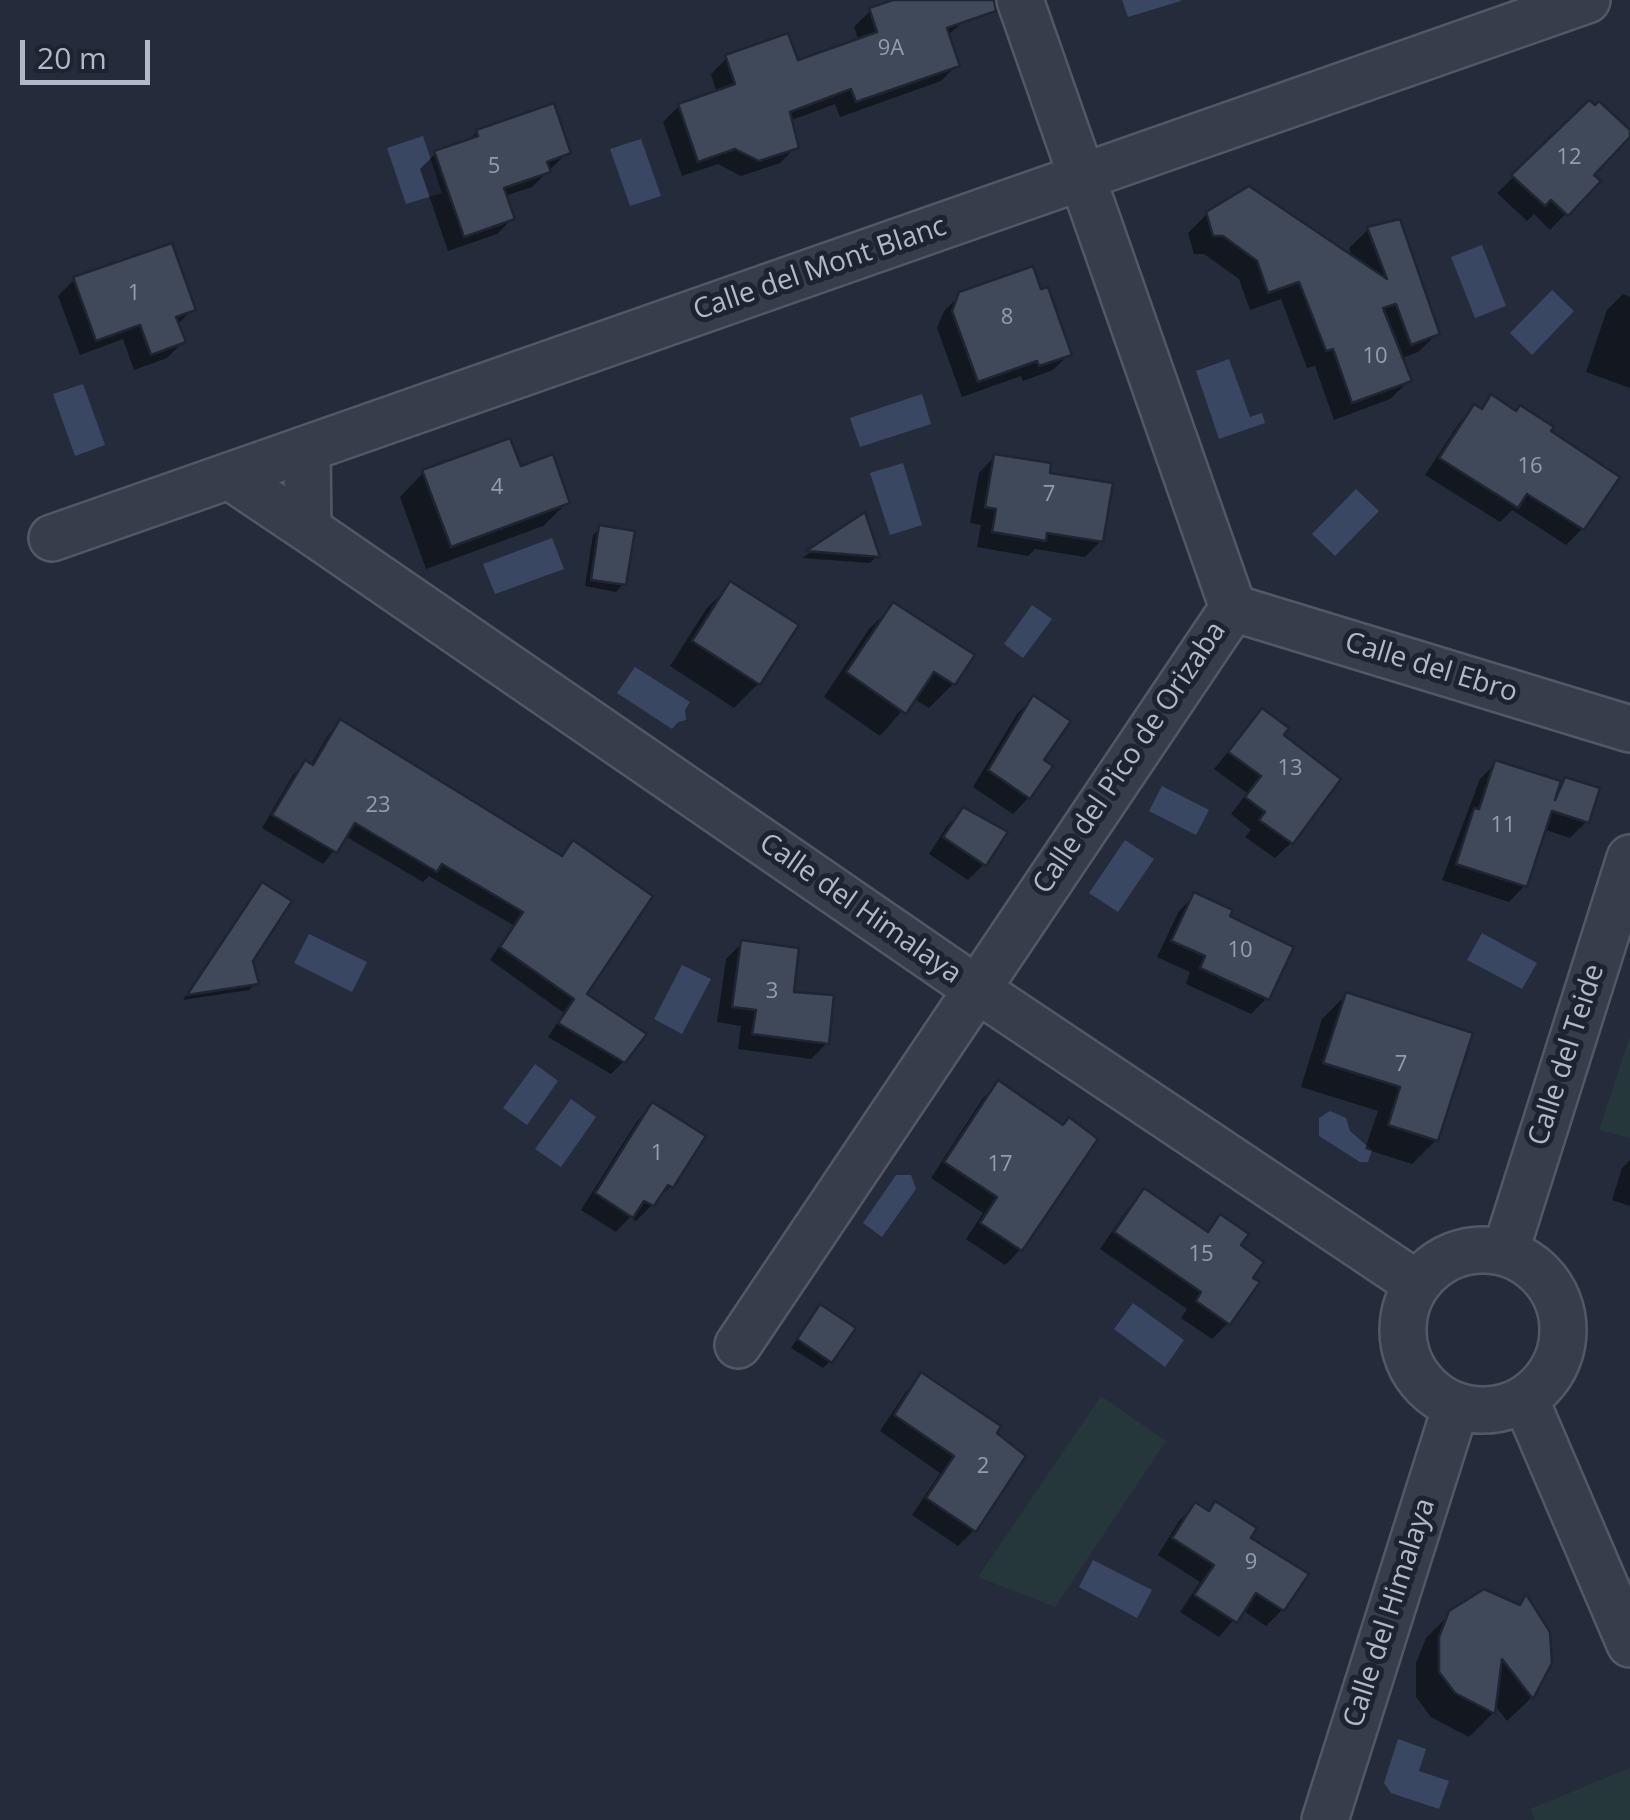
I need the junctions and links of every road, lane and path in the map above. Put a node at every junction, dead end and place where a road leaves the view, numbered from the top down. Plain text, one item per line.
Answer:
1 (1020, 0) edge
2 (1587, 0) edge
3 (1081, 177) junction
4 (306, 449) junction
5 (229, 476) junction
6 (308, 529) junction
7 (52, 538) dead end
8 (1232, 608) junction
9 (1630, 729) edge
10 (1630, 858) edge
11 (974, 988) junction
12 (1505, 1253) junction
13 (1417, 1284) junction
14 (738, 1345) dead end
15 (1525, 1399) junction
16 (1456, 1406) junction
17 (1630, 1644) edge
18 (1324, 1820) edge

1 - 3 street, Calle del Pico de Orizaba
2 - 3 street, Calle del Mont Blanc
3 - 4 street, Calle del Mont Blanc
3 - 8 street, Calle del Pico de Orizaba
4 - 5 street, Calle del Mont Blanc
4 - 6 street
5 - 6 street, Calle del Himalaya
5 - 7 street, Calle del Mont Blanc
6 - 11 street, Calle del Himalaya
8 - 9 street, Calle del Ebro
8 - 11 street, Calle del Pico de Orizaba
10 - 12 street, Calle del Teide
11 - 13 street, Calle del Himalaya
11 - 14 street, Calle del Pico de Orizaba
12 - 13 street
12 - 15 street
13 - 16 street
15 - 16 street
15 - 17 street
16 - 18 street, Calle del Himalaya

